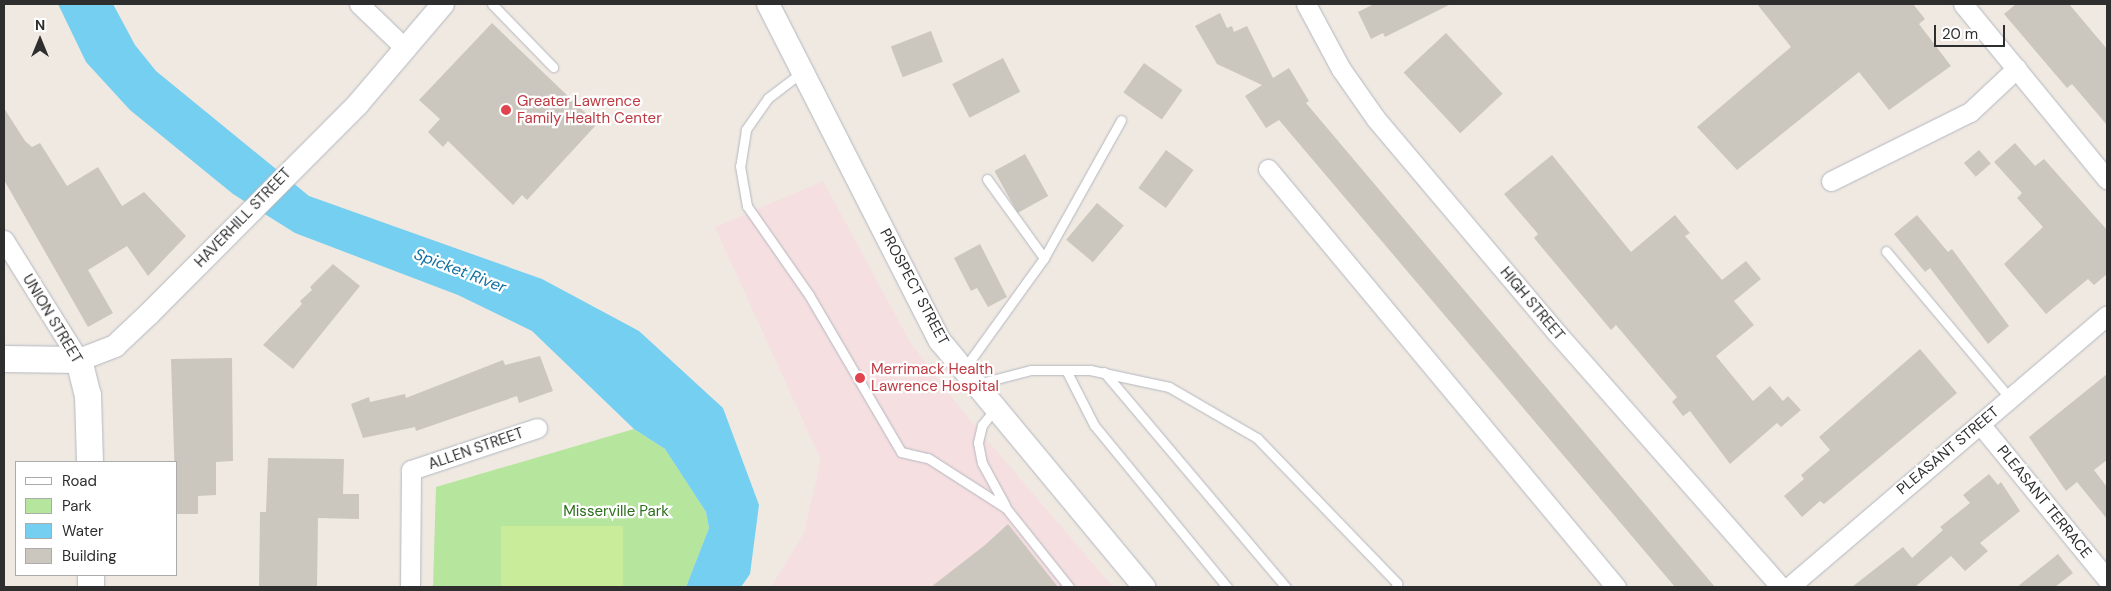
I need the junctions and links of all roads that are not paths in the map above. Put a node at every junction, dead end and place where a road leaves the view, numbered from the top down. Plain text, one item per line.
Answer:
1 (359, 4) edge
2 (443, 4) edge
3 (492, 4) edge
4 (768, 4) edge
5 (1306, 4) edge
6 (1963, 4) edge
7 (406, 49) junction
8 (553, 67) dead end
9 (2017, 68) junction
10 (803, 72) junction
11 (1121, 120) dead end
12 (1268, 169) dead end
13 (988, 179) dead end
14 (2107, 179) edge
15 (1831, 181) dead end
16 (4, 240) edge
17 (1886, 251) dead end
18 (1044, 258) junction
19 (2107, 315) edge
20 (4, 359) edge
21 (79, 360) junction
22 (1066, 370) junction
23 (1104, 372) junction
24 (970, 376) junction
25 (2010, 398) junction
26 (996, 408) junction
27 (1980, 424) junction
28 (537, 428) dead end
29 (90, 461) edge
30 (1006, 508) junction
31 (2107, 579) edge
32 (410, 587) edge
33 (1069, 587) edge
34 (1144, 587) edge
35 (1227, 587) edge
36 (1286, 587) edge
37 (1396, 587) edge
38 (1616, 587) edge
39 (1781, 587) edge
40 (1789, 587) edge

1 - 7 street
2 - 7 street, HAVERHILL STREET
3 - 8 lane
4 - 10 street, PROSPECT STREET
5 - 39 street, HIGH STREET
6 - 9 street
7 - 21 street, HAVERHILL STREET
9 - 14 street
9 - 15 street
10 - 24 street, PROSPECT STREET
10 - 30 lane
11 - 18 lane
12 - 38 street
13 - 18 lane
16 - 21 street, UNION STREET
17 - 25 lane
18 - 24 lane
19 - 25 street, PLEASANT STREET
20 - 21 main road, HAVERHILL STREET
21 - 29 main road, UNION STREET
22 - 23 lane
22 - 24 lane
22 - 35 lane
23 - 36 lane
23 - 37 lane
24 - 26 street, PROSPECT STREET
25 - 27 street, PLEASANT STREET
26 - 30 lane
26 - 34 street, PROSPECT STREET
27 - 31 street, PLEASANT TERRACE
27 - 40 street, PLEASANT STREET
28 - 32 street, ALLEN STREET
30 - 33 lane

